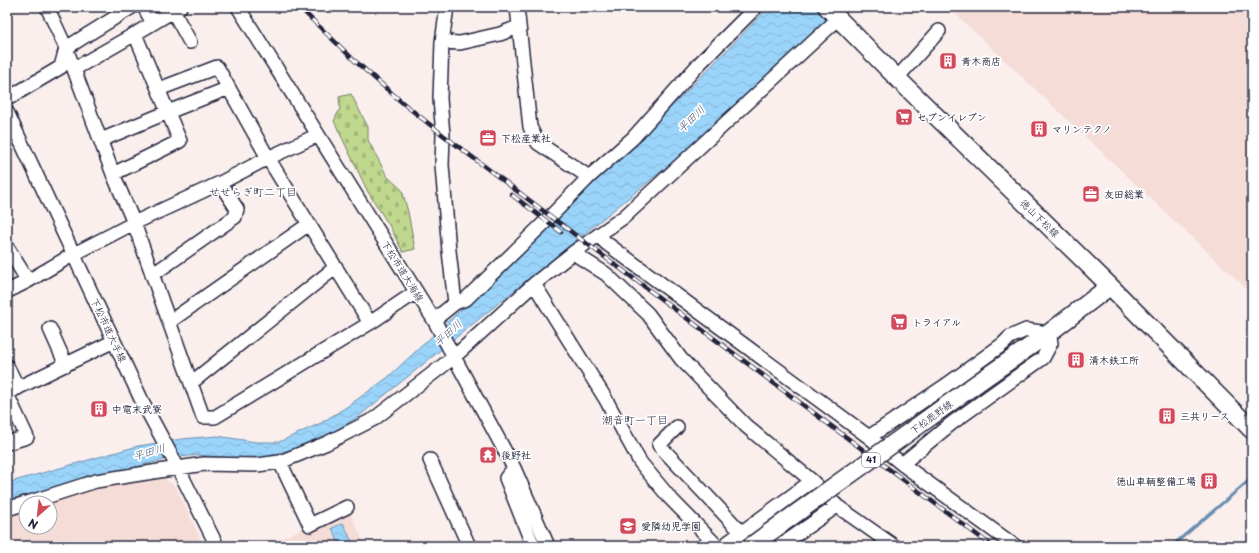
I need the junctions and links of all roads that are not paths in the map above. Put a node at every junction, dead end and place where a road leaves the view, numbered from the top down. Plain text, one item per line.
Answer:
1 (47, 7) edge
2 (132, 7) edge
3 (144, 7) edge
4 (238, 7) edge
5 (447, 7) edge
6 (517, 7) edge
7 (756, 7) edge
8 (177, 9) edge
9 (834, 14) edge
10 (154, 23) junction
11 (518, 27) junction
12 (939, 31) dead end
13 (135, 34) junction
14 (190, 42) dead end
15 (442, 42) junction
16 (66, 48) junction
17 (74, 69) junction
18 (897, 78) junction
19 (229, 88) junction
20 (159, 89) junction
21 (7, 99) edge
22 (7, 112) edge
23 (168, 112) junction
24 (318, 135) junction
25 (101, 140) junction
26 (268, 158) junction
27 (113, 174) junction
28 (589, 177) junction
29 (220, 183) junction
30 (134, 223) junction
31 (309, 224) junction
32 (598, 235) junction
33 (7, 247) edge
34 (574, 252) junction
35 (74, 254) junction
36 (336, 267) junction
37 (152, 275) junction
38 (28, 281) junction
39 (534, 284) junction
40 (1110, 286) junction
41 (7, 290) edge
42 (416, 292) junction
43 (455, 303) junction
44 (434, 320) junction
45 (169, 322) junction
46 (370, 323) junction
47 (50, 329) dead end
48 (1049, 333) junction
49 (114, 341) junction
50 (452, 353) junction
51 (66, 365) junction
52 (7, 366) edge
53 (191, 383) junction
54 (11, 392) edge
55 (676, 427) dead end
56 (1252, 430) edge
57 (869, 438) junction
58 (7, 443) edge
59 (430, 460) dead end
60 (280, 462) junction
61 (176, 463) junction
62 (902, 464) junction
63 (514, 468) junction
64 (812, 481) junction
65 (51, 495) edge
66 (18, 506) edge
67 (837, 506) junction
68 (347, 507) dead end
69 (7, 509) edge
70 (746, 539) edge
71 (217, 546) edge
72 (469, 546) edge
73 (533, 546) edge
74 (548, 546) edge
75 (718, 546) edge
76 (724, 546) edge
77 (780, 546) edge
78 (894, 546) edge
79 (1015, 546) edge

1 - 16 street
2 - 16 street
3 - 10 street
4 - 24 street, 下松市道大海線
5 - 15 street
6 - 11 street
7 - 28 street
8 - 10 street
8 - 14 street
9 - 18 main road, 徳山下松線
9 - 32 street
10 - 13 street
11 - 15 street
11 - 28 street
12 - 18 street
13 - 17 street
13 - 20 street
15 - 43 street
16 - 17 street
16 - 21 street
17 - 25 street
18 - 40 main road, 徳山下松線
19 - 20 street
19 - 23 street
19 - 26 street
20 - 23 street
22 - 35 street, 下松市道大手線
23 - 25 street
23 - 27 street
24 - 26 street
24 - 42 street, 下松市道大海線
25 - 27 street
26 - 29 street
26 - 31 street
27 - 30 street
28 - 43 street
29 - 30 street
29 - 37 street
30 - 35 street
30 - 37 street
31 - 36 street
31 - 45 street
32 - 34 street
32 - 57 street
33 - 38 street
34 - 39 street
34 - 64 street
35 - 38 street
35 - 49 street, 下松市道大手線
36 - 46 street
36 - 53 street
37 - 45 street
38 - 41 street
39 - 50 street
39 - 75 street
40 - 48 main road, 下松鹿野線 / 41
40 - 56 main road, 徳山下松線
42 - 44 street, 下松市道大海線
42 - 46 street
43 - 44 street
44 - 50 street, 下松市道大海線
45 - 53 street
46 - 53 street
47 - 51 street
48 - 57 street
48 - 62 street
48 - 70 main road, 下松鹿野線 / 41, bridge
49 - 51 street
49 - 61 street, 下松市道大手線
50 - 60 street
50 - 63 street, 下松市道大海線
51 - 54 street
52 - 54 street
54 - 58 street
55 - 70 street
57 - 62 street
59 - 72 street
60 - 61 street
60 - 68 street
61 - 65 street
61 - 71 street, 下松市道大手線
62 - 79 street
63 - 73 street
63 - 74 street, 下松市道大海線
64 - 67 street
64 - 70 street
66 - 69 street
67 - 77 street
67 - 78 street
70 - 76 street

